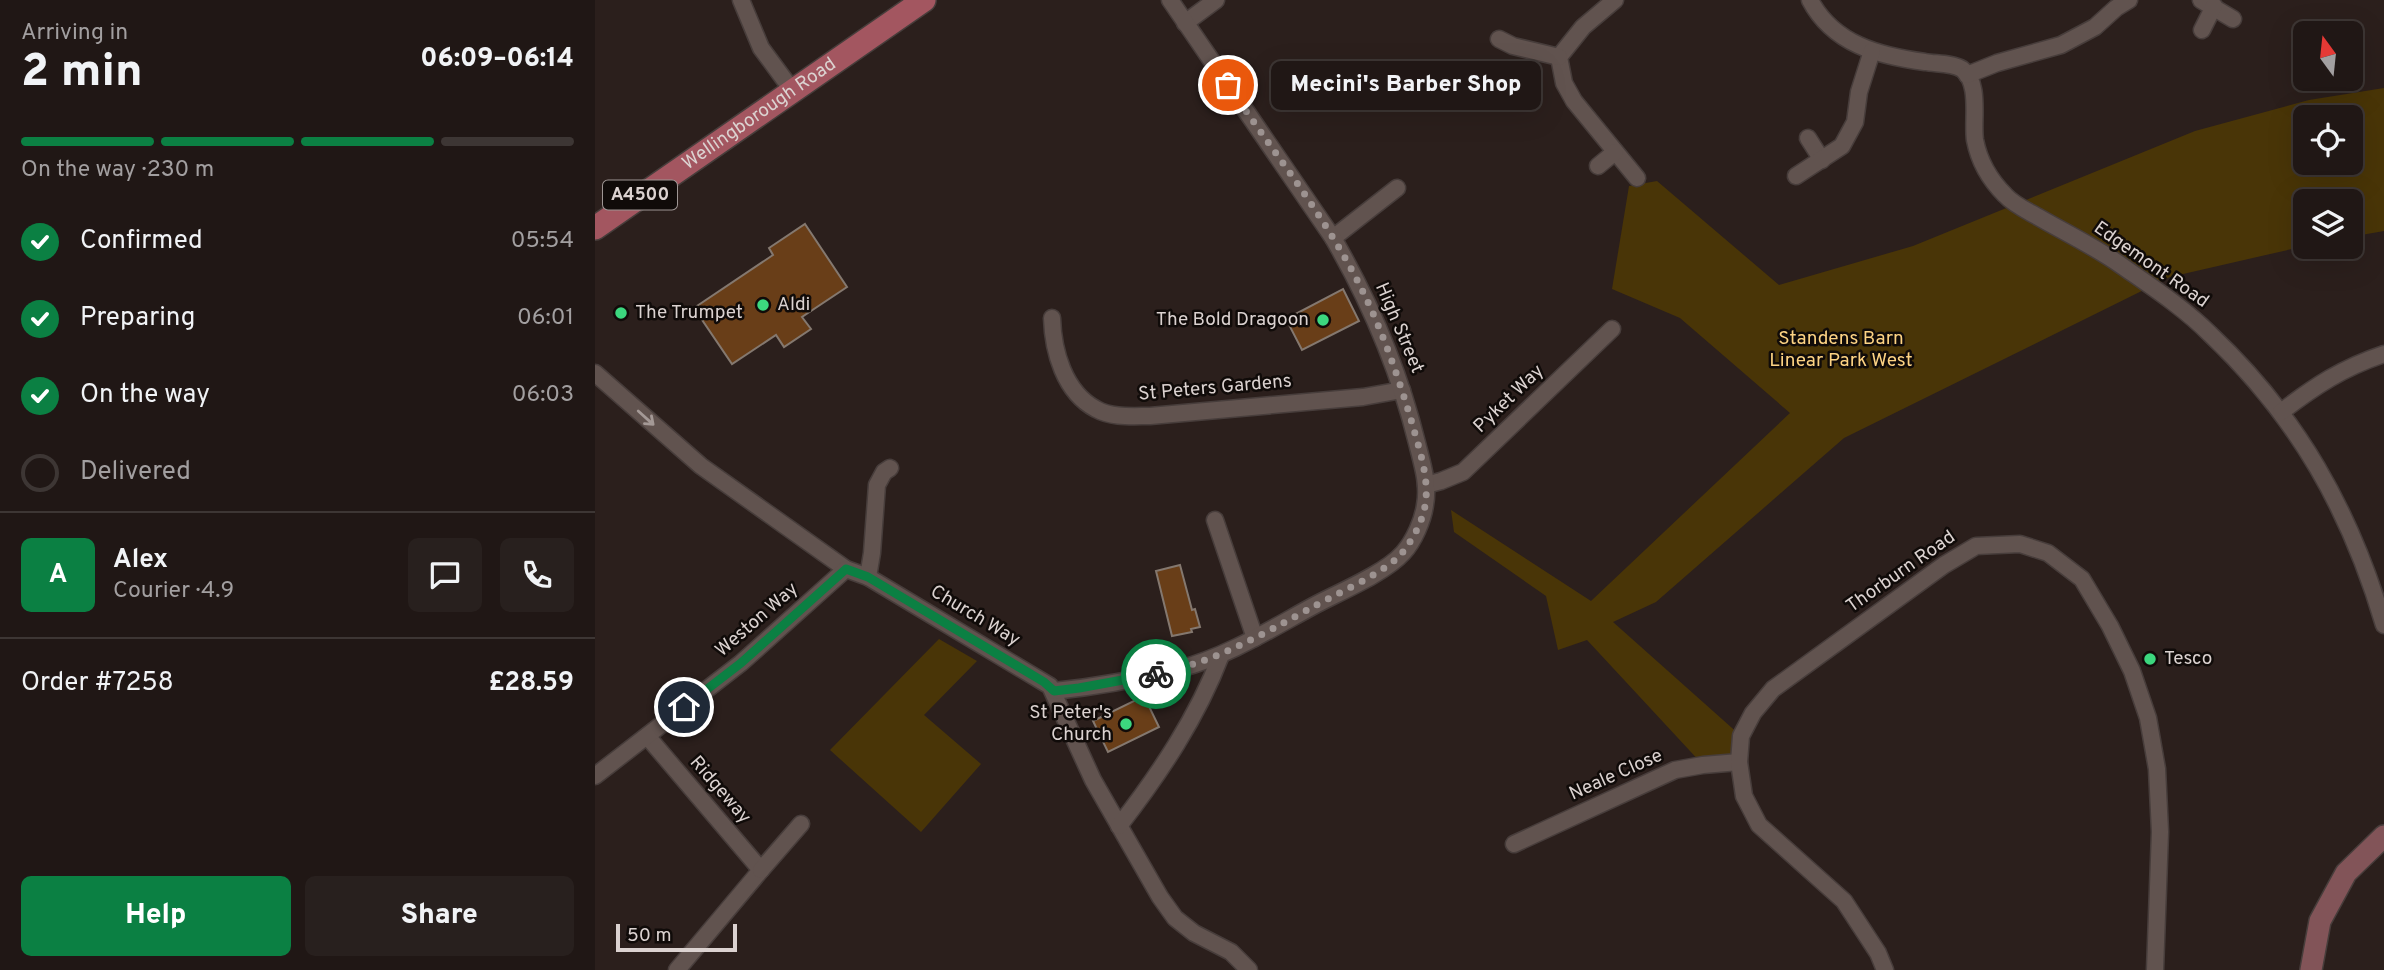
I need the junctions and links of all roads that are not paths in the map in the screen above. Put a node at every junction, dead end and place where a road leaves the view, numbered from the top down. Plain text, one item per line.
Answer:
1 (741, 0) edge
2 (923, 0) edge
3 (1170, 0) edge
4 (1216, 0) edge
5 (1615, 0) edge
6 (1810, 0) edge
7 (2129, 0) edge
8 (2208, 3) edge
9 (2233, 19) dead end
10 (1185, 23) junction
11 (2202, 30) dead end
12 (1499, 39) dead end
13 (1872, 51) junction
14 (1559, 57) junction
15 (1967, 75) junction
16 (792, 90) junction
17 (1808, 138) dead end
18 (1615, 152) junction
19 (1822, 160) junction
20 (1598, 166) dead end
21 (1796, 176) dead end
22 (1637, 178) dead end
23 (1397, 187) dead end
24 (595, 228) edge
25 (1333, 238) junction
26 (1052, 318) dead end
27 (1612, 329) dead end
28 (2384, 354) edge
29 (595, 373) edge
30 (1402, 390) junction
31 (2281, 412) junction
32 (890, 468) dead end
33 (1426, 485) junction
34 (1215, 520) dead end
35 (846, 569) junction
36 (868, 577) junction
37 (2384, 625) edge
38 (1255, 638) junction
39 (1221, 655) junction
40 (1054, 691) junction
41 (647, 736) junction
42 (1739, 762) junction
43 (595, 776) edge
44 (801, 824) dead end
45 (1119, 826) junction
46 (2384, 836) edge
47 (1514, 844) dead end
48 (761, 870) junction
49 (677, 970) edge
50 (1249, 970) edge
51 (1885, 970) edge
52 (2155, 970) edge
53 (2311, 970) edge

1 - 16 street
2 - 16 main road, Wellingborough Road / A4500
3 - 10 street, High Street
4 - 10 street
5 - 14 street
6 - 13 street
7 - 15 street
8 - 9 street
8 - 11 street
10 - 25 street, High Street
12 - 14 street
13 - 15 street
13 - 19 street
14 - 18 street
15 - 31 street, Edgemont Road
16 - 24 main road, Wellingborough Road / A4500
17 - 19 street
18 - 20 street
18 - 22 street
19 - 21 street
23 - 25 street
25 - 30 street, High Street
26 - 30 street, St Peters Gardens
27 - 33 street, Pyket Way
28 - 31 street
29 -> 35 street, Church Way
30 - 33 street, High Street
31 - 37 street, Edgemont Road
32 - 36 street
33 - 38 street, High Street
34 - 38 street
35 - 36 street, Church Way
35 - 41 street, Weston Way
36 - 40 street, Church Way
38 - 39 street, High Street
39 - 40 street, High Street
39 - 45 street
40 - 45 street
41 - 43 street, Weston Way
41 - 48 street, Ridgeway
42 - 47 street, Neale Close
42 - 51 street, Thorburn Road
42 - 52 street, Thorburn Road
44 - 48 street
45 - 50 street
46 - 53 street
48 - 49 street

